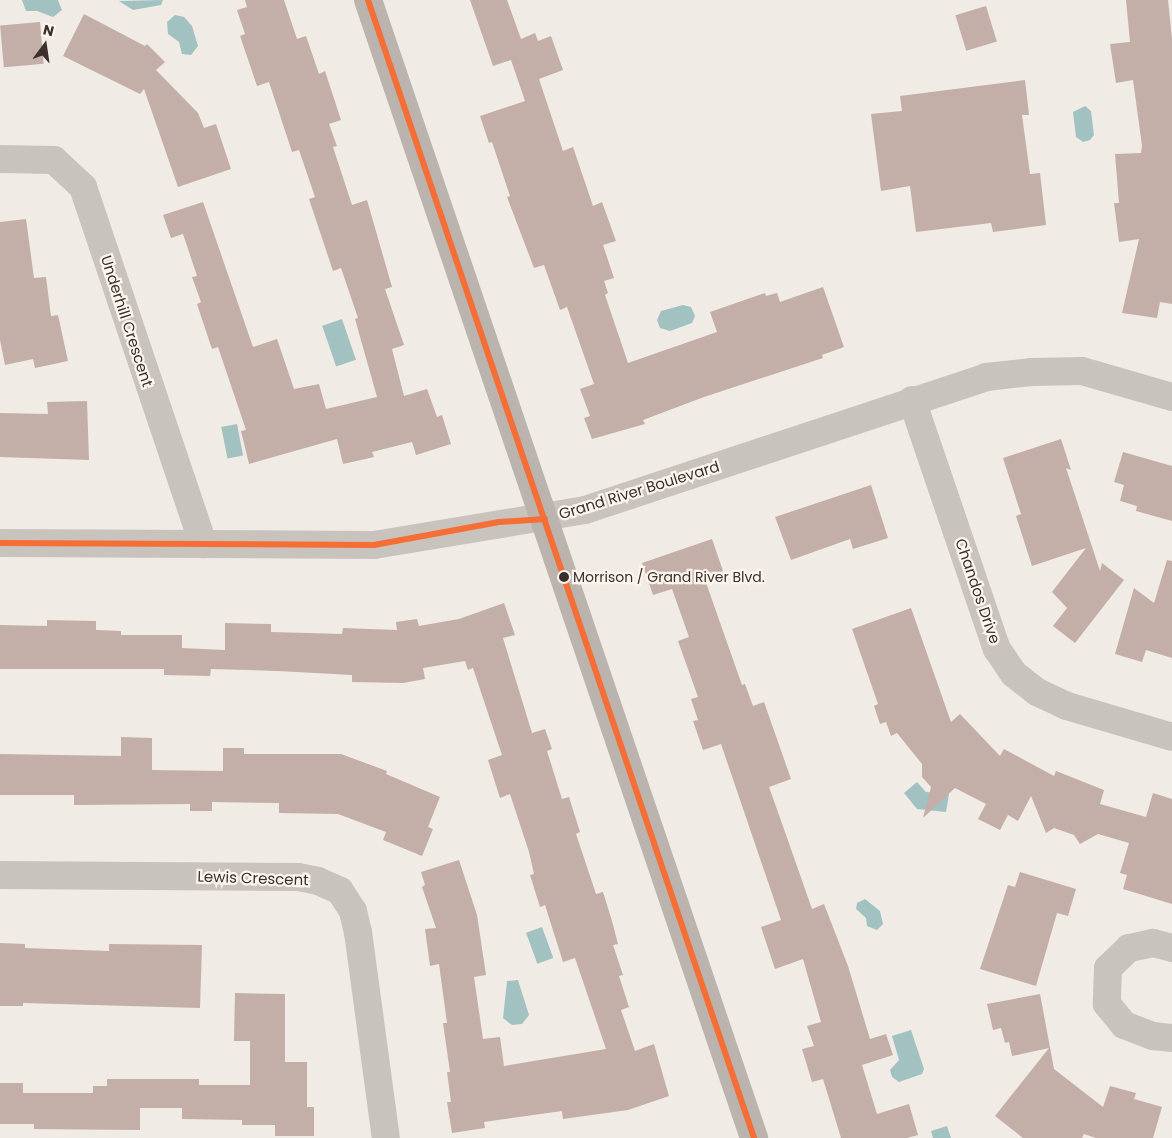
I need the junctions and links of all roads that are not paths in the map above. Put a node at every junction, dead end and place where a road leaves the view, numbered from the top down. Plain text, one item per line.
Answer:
1 (368, 0) edge
2 (0, 159) edge
3 (1172, 397) edge
4 (912, 400) junction
5 (545, 519) junction
6 (0, 544) edge
7 (203, 544) junction
8 (1172, 737) edge
9 (0, 875) edge
10 (1172, 948) edge
11 (1172, 1038) edge
12 (386, 1138) edge
13 (754, 1138) edge

1 - 5 street
2 - 7 street, Underhill Crescent
3 - 4 street, Grand River Boulevard
4 - 5 street, Grand River Boulevard
4 - 8 street, Chandos Drive
5 - 7 street, Grand River Boulevard
5 - 13 street
6 - 7 street, Grand River Boulevard
9 - 12 street, Lewis Crescent
10 - 11 street

